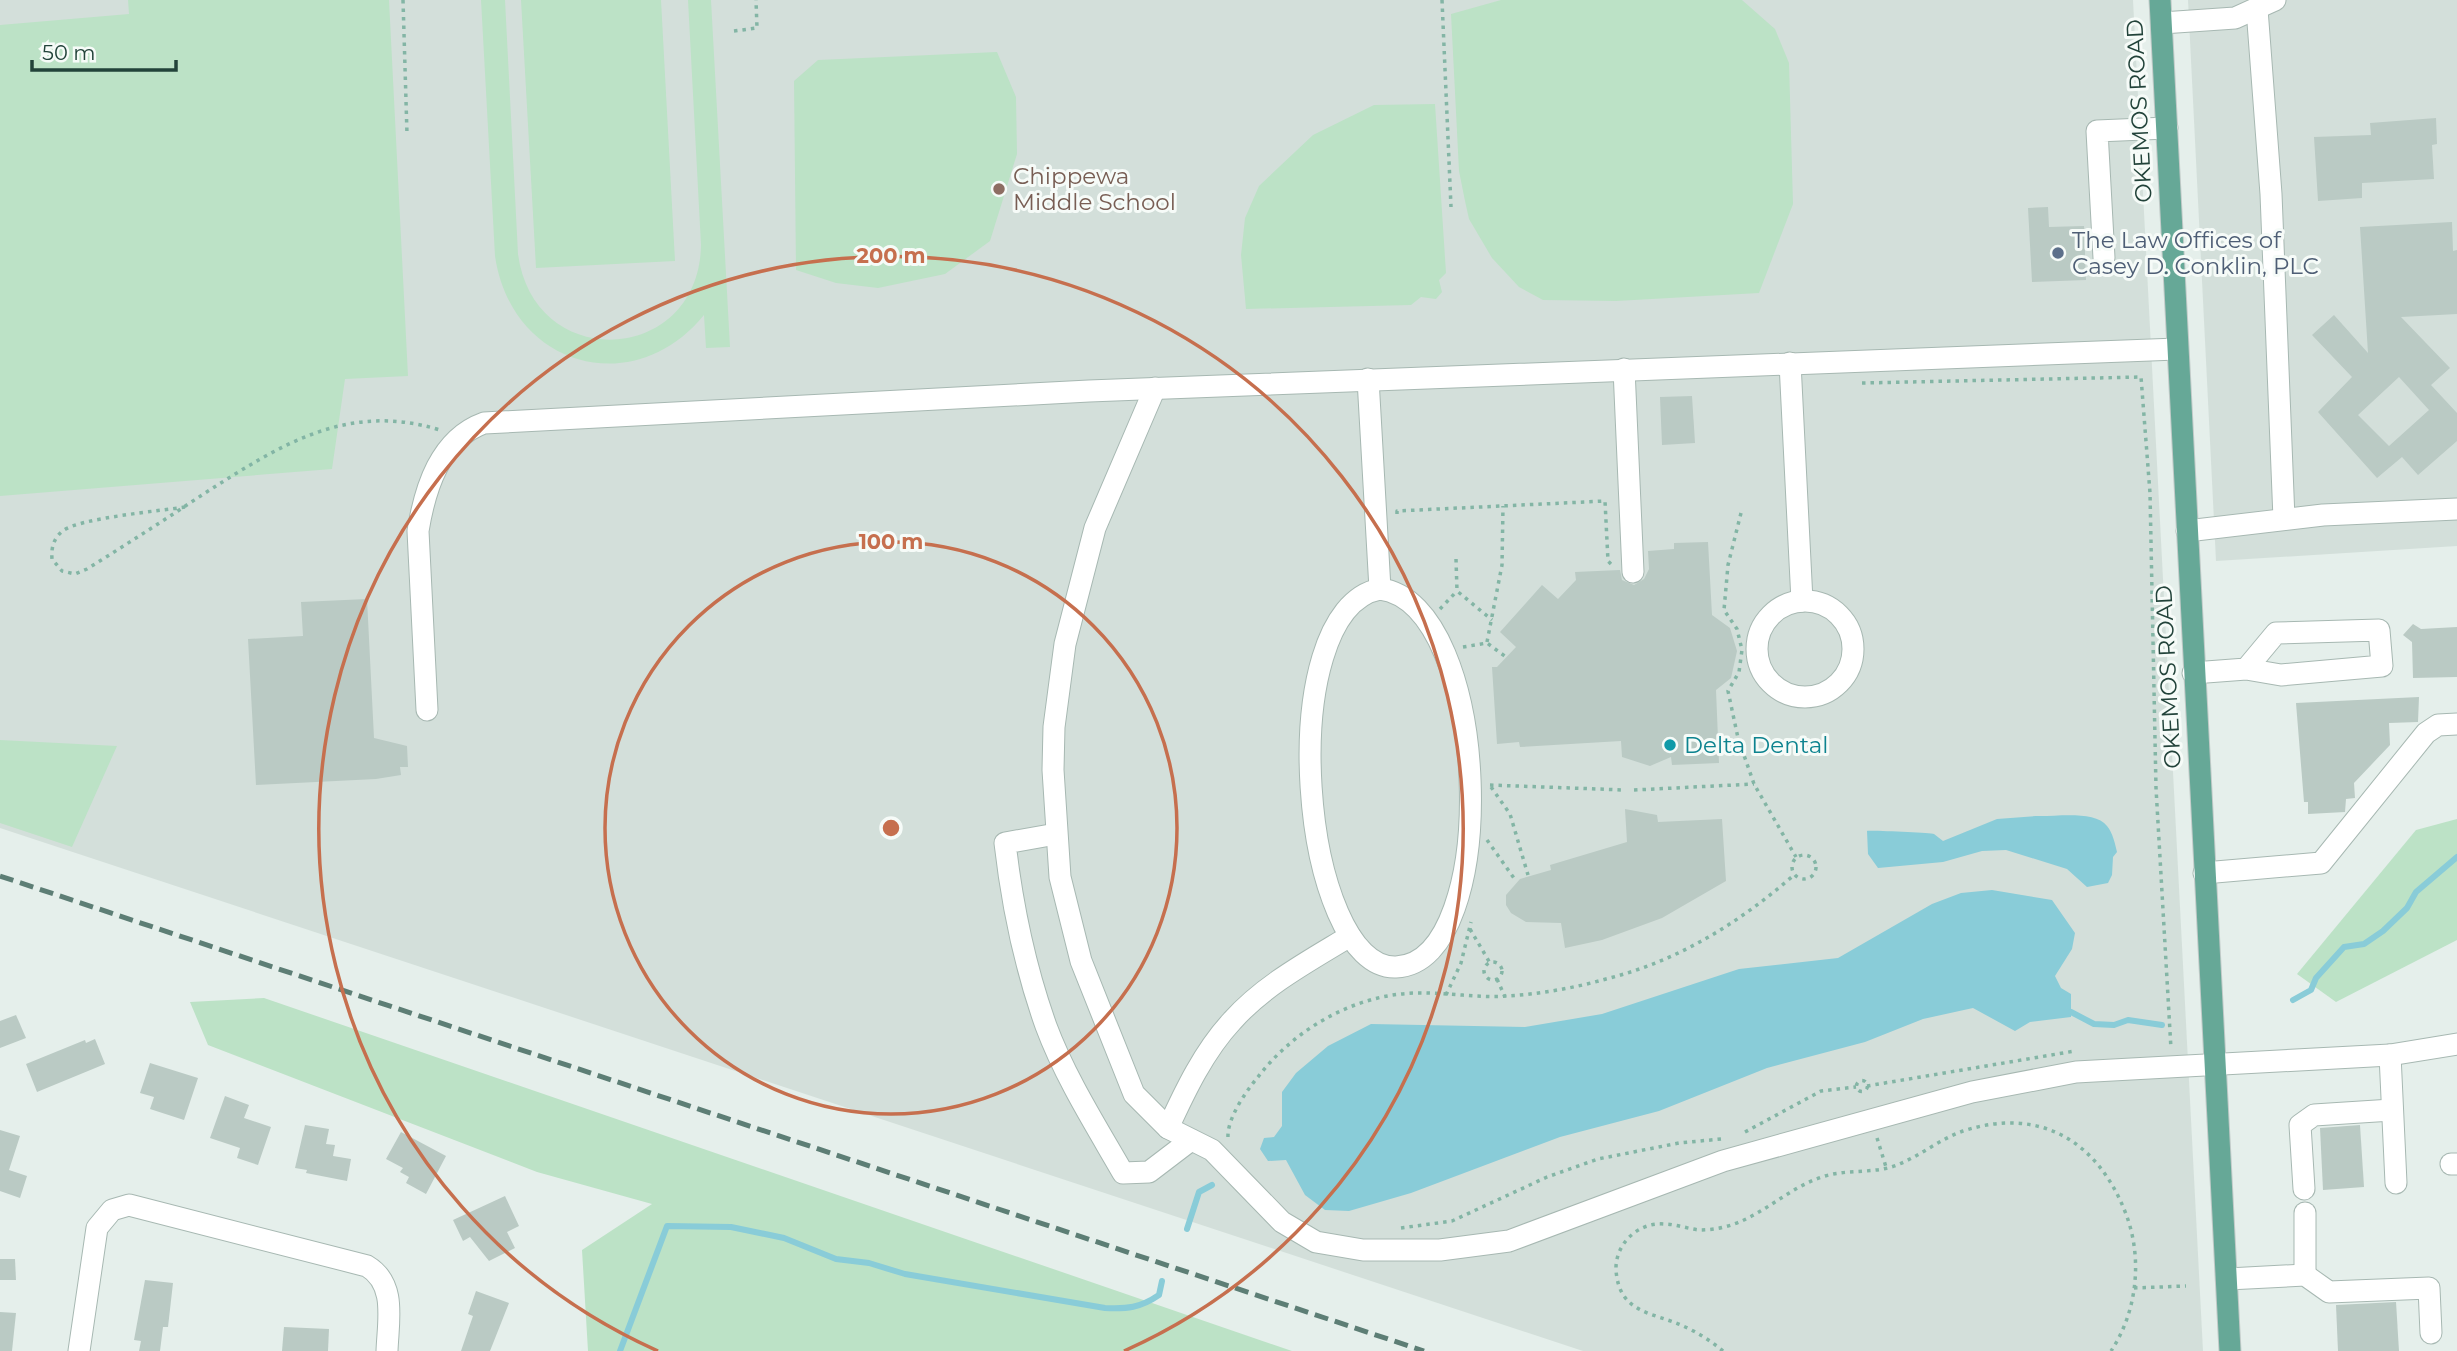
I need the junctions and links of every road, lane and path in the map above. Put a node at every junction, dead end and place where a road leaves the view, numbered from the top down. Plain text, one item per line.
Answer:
1 (403, 0) edge
2 (755, 0) edge
3 (1442, 0) edge
4 (2160, 0) edge
5 (2266, 4) edge
6 (2162, 23) junction
7 (734, 31) dead end
8 (2166, 128) junction
9 (407, 134) dead end
10 (1451, 207) dead end
11 (2104, 258) dead end
12 (2177, 349) junction
13 (1790, 363) junction
14 (1623, 369) junction
15 (1368, 379) junction
16 (1851, 383) dead end
17 (1155, 388) junction
18 (458, 436) junction
19 (1503, 506) junction
20 (185, 507) junction
21 (2457, 509) edge
22 (1741, 513) dead end
23 (2284, 519) junction
24 (1398, 525) dead end
25 (2187, 531) junction
26 (1456, 559) dead end
27 (1624, 571) joint
28 (1380, 589) junction
29 (1457, 591) junction
30 (1802, 601) junction
31 (1440, 609) dead end
32 (1492, 620) junction
33 (1506, 657) dead end
34 (2246, 669) junction
35 (2193, 673) junction
36 (426, 710) dead end
37 (2457, 723) edge
38 (1754, 784) junction
39 (1490, 785) junction
40 (1624, 790) dead end
41 (1634, 790) dead end
42 (1489, 799) dead end
43 (1488, 827) dead end
44 (1056, 834) junction
45 (1796, 857) junction
46 (2204, 873) junction
47 (1528, 875) dead end
48 (1794, 875) junction
49 (1516, 881) dead end
50 (1470, 929) dead end
51 (1350, 936) junction
52 (1490, 963) junction
53 (1497, 979) junction
54 (1505, 997) junction
55 (2457, 1044) edge
56 (2171, 1050) dead end
57 (2390, 1055) junction
58 (2214, 1066) junction
59 (1856, 1087) junction
60 (1863, 1091) junction
61 (1865, 1098) dead end
62 (2392, 1110) junction
63 (1168, 1128) junction
64 (1741, 1134) dead end
65 (1876, 1136) dead end
66 (1725, 1139) dead end
67 (1191, 1140) junction
68 (1233, 1143) dead end
69 (1886, 1168) junction
70 (2396, 1183) dead end
71 (2304, 1189) dead end
72 (2305, 1213) dead end
73 (1399, 1229) dead end
74 (2305, 1275) junction
75 (2228, 1279) junction
76 (2186, 1286) dead end
77 (2134, 1288) junction
78 (2431, 1333) dead end
79 (79, 1351) edge
80 (387, 1351) edge
81 (1723, 1351) edge
82 (2111, 1351) edge
83 (2230, 1351) edge

1 - 9 path
2 - 7 path
3 - 10 path
4 - 6 main road, OKEMOS ROAD
5 - 6 street
5 - 23 street
6 - 8 main road, OKEMOS ROAD
8 - 11 street
8 - 12 main road, OKEMOS ROAD
12 - 13 street
12 - 25 main road, OKEMOS ROAD
13 - 14 street
13 - 30 street
14 - 15 street
14 - 27 street
15 - 17 street
15 - 28 street
16 - 56 path
17 - 18 street
17 - 44 street
18 - 20 path
18 - 36 street
19 - 24 path
19 - 27 path
19 - 32 path
20 - 20 path
21 - 23 street
22 - 38 path
23 - 25 street
25 - 35 main road, OKEMOS ROAD
26 - 29 path
28 - 51 street
28 - 51 street
29 - 31 path
29 - 32 path
30 - 30 street
32 - 33 path
34 - 34 street
34 - 35 street
35 - 46 main road, OKEMOS ROAD
37 - 46 street
38 - 41 path
38 - 45 path
39 - 40 path
39 - 42 path
39 - 47 path
43 - 49 path
44 - 63 street
44 - 67 street
45 - 48 path
45 - 48 path
46 - 58 main road, OKEMOS ROAD
48 - 54 path
50 - 52 path
51 - 63 street
52 - 53 path
52 - 53 path
53 - 54 path
54 - 68 path
55 - 57 street
57 - 58 street
57 - 62 street
58 - 67 street
58 - 75 main road, OKEMOS ROAD
59 - 60 path
59 - 60 path
59 - 64 path
60 - 61 path
62 - 70 street
62 - 71 street
63 - 67 street
65 - 69 path
66 - 73 path
69 - 77 path
69 - 81 path
72 - 74 street
74 - 75 street
74 - 78 street
75 - 83 main road, OKEMOS ROAD
76 - 77 path
77 - 82 path
79 - 80 street

